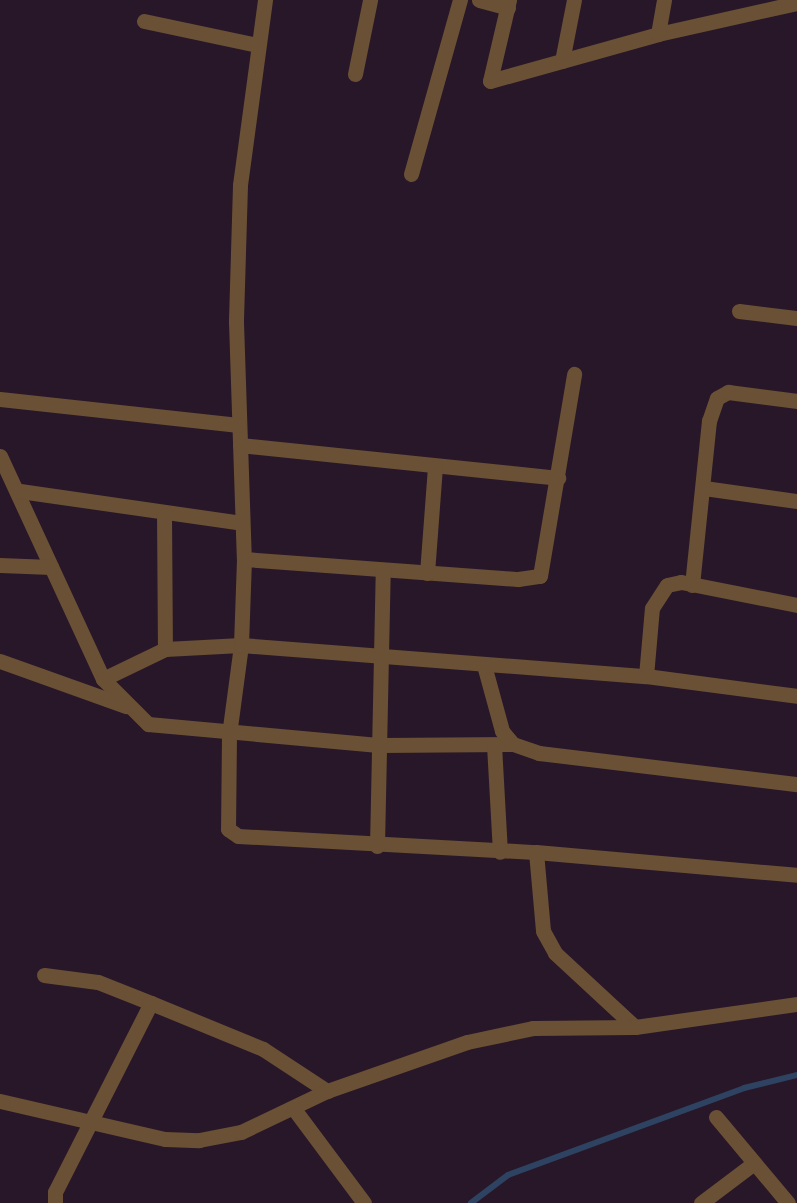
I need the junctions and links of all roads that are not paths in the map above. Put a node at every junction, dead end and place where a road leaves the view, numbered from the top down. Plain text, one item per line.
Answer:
1 (265, 0) edge
2 (370, 0) edge
3 (460, 0) edge
4 (479, 0) edge
5 (574, 0) edge
6 (664, 0) edge
7 (797, 3) edge
8 (508, 4) edge
9 (747, 7) edge
10 (144, 21) dead end
11 (658, 34) junction
12 (257, 45) junction
13 (562, 61) junction
14 (355, 74) dead end
15 (411, 174) dead end
16 (739, 311) dead end
17 (797, 318) edge
18 (574, 374) dead end
19 (0, 399) edge
20 (797, 401) edge
21 (239, 425) junction
22 (240, 445) junction
23 (0, 456) edge
24 (435, 466) junction
25 (558, 478) junction
26 (705, 488) junction
27 (20, 491) junction
28 (797, 501) edge
29 (164, 512) junction
30 (242, 523) junction
31 (244, 560) junction
32 (0, 565) edge
33 (51, 567) junction
34 (383, 570) junction
35 (427, 573) junction
36 (692, 585) junction
37 (797, 605) edge
38 (241, 645) junction
39 (165, 649) junction
40 (384, 658) junction
41 (0, 661) edge
42 (484, 665) junction
43 (646, 676) junction
44 (103, 679) junction
45 (797, 696) edge
46 (126, 706) junction
47 (229, 735) junction
48 (513, 744) junction
49 (494, 745) junction
50 (381, 746) junction
51 (797, 784) edge
52 (377, 846) junction
53 (500, 852) junction
54 (536, 852) junction
55 (797, 875) edge
56 (44, 975) dead end
57 (151, 1003) junction
58 (797, 1004) edge
59 (635, 1027) junction
60 (327, 1091) junction
61 (0, 1101) edge
62 (294, 1109) junction
63 (716, 1118) dead end
64 (91, 1122) junction
65 (754, 1163) junction
66 (55, 1203) edge
67 (364, 1203) edge
68 (701, 1203) edge
69 (788, 1203) edge

1 - 12 street
2 - 14 street
3 - 15 street
4 - 8 street
5 - 13 street
6 - 11 street
7 - 9 street
8 - 13 street
9 - 11 street
10 - 12 street
11 - 13 street
12 - 21 street
16 - 17 street
18 - 25 street
19 - 21 street
20 - 26 street
21 - 22 street
22 - 24 street
22 - 30 street
23 - 27 street
24 - 25 street
24 - 35 street
25 - 35 street
26 - 28 street
26 - 36 street
27 - 29 street
27 - 33 street
29 - 30 street
29 - 39 street
30 - 31 street
31 - 34 street
31 - 38 street
32 - 33 street
33 - 44 street
34 - 35 street
34 - 40 street
36 - 37 street
36 - 43 street
38 - 39 street
38 - 40 street
38 - 47 street
39 - 44 street
40 - 42 street
40 - 50 street
41 - 46 street
42 - 43 street
42 - 48 street
43 - 45 street
44 - 46 street
46 - 47 street
47 - 50 street
47 - 52 street
48 - 49 street
48 - 51 street
49 - 50 street
49 - 53 street
50 - 52 street
52 - 53 street
53 - 54 street
54 - 55 street
54 - 59 street
56 - 57 street
57 - 60 street
57 - 64 street
58 - 59 street
59 - 60 street
60 - 62 street
61 - 64 street
62 - 64 street
62 - 67 street
63 - 65 street
64 - 66 street
65 - 68 street
65 - 69 street

